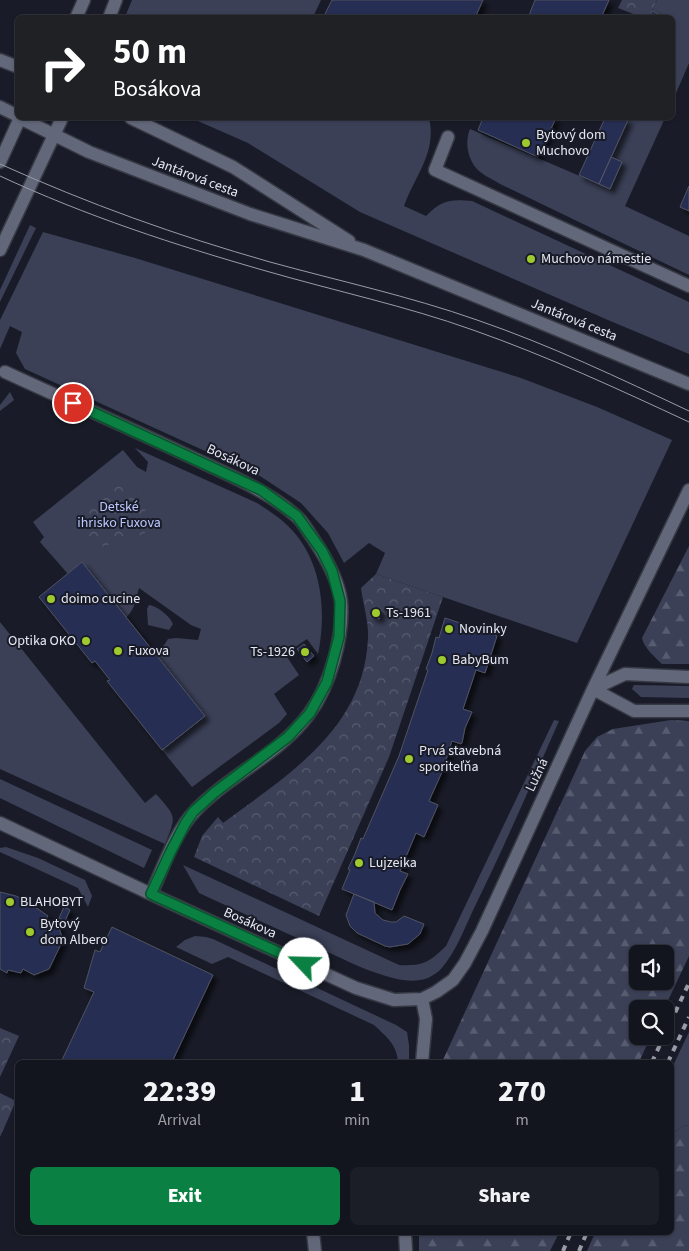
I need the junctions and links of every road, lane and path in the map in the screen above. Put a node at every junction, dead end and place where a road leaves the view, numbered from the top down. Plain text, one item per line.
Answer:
1 (84, 0) edge
2 (116, 0) edge
3 (77, 15) edge
4 (110, 15) edge
5 (0, 60) edge
6 (15, 66) edge
7 (0, 107) edge
8 (15, 115) edge
9 (18, 120) edge
10 (24, 120) edge
11 (61, 120) edge
12 (135, 120) edge
13 (53, 136) junction
14 (448, 137) dead end
15 (0, 162) edge
16 (0, 250) edge
17 (364, 250) junction
18 (689, 286) edge
19 (4, 372) dead end
20 (687, 382) edge
21 (689, 490) edge
22 (689, 677) edge
23 (593, 689) junction
24 (689, 711) edge
25 (0, 823) edge
26 (151, 894) junction
27 (422, 998) junction
28 (422, 1060) edge
29 (313, 1235) edge
30 (405, 1235) edge
31 (316, 1251) edge
32 (406, 1251) edge

1 - 3 street
2 - 4 street
5 - 6 street
7 - 8 street, Jantárová cesta
9 - 15 street
10 - 13 street, Jantárová cesta
11 - 13 street
12 - 17 street, Jantárová cesta
13 - 16 street
13 - 17 street, Jantárová cesta
14 - 18 street
17 - 20 street, Jantárová cesta
19 - 26 street, Bosákova
21 - 23 street, Lužná
22 - 23 street
23 - 24 street
23 - 27 street, Lužná
25 - 26 street, Bosákova
26 - 27 street, Bosákova
27 - 28 street
29 - 31 street
30 - 32 street

